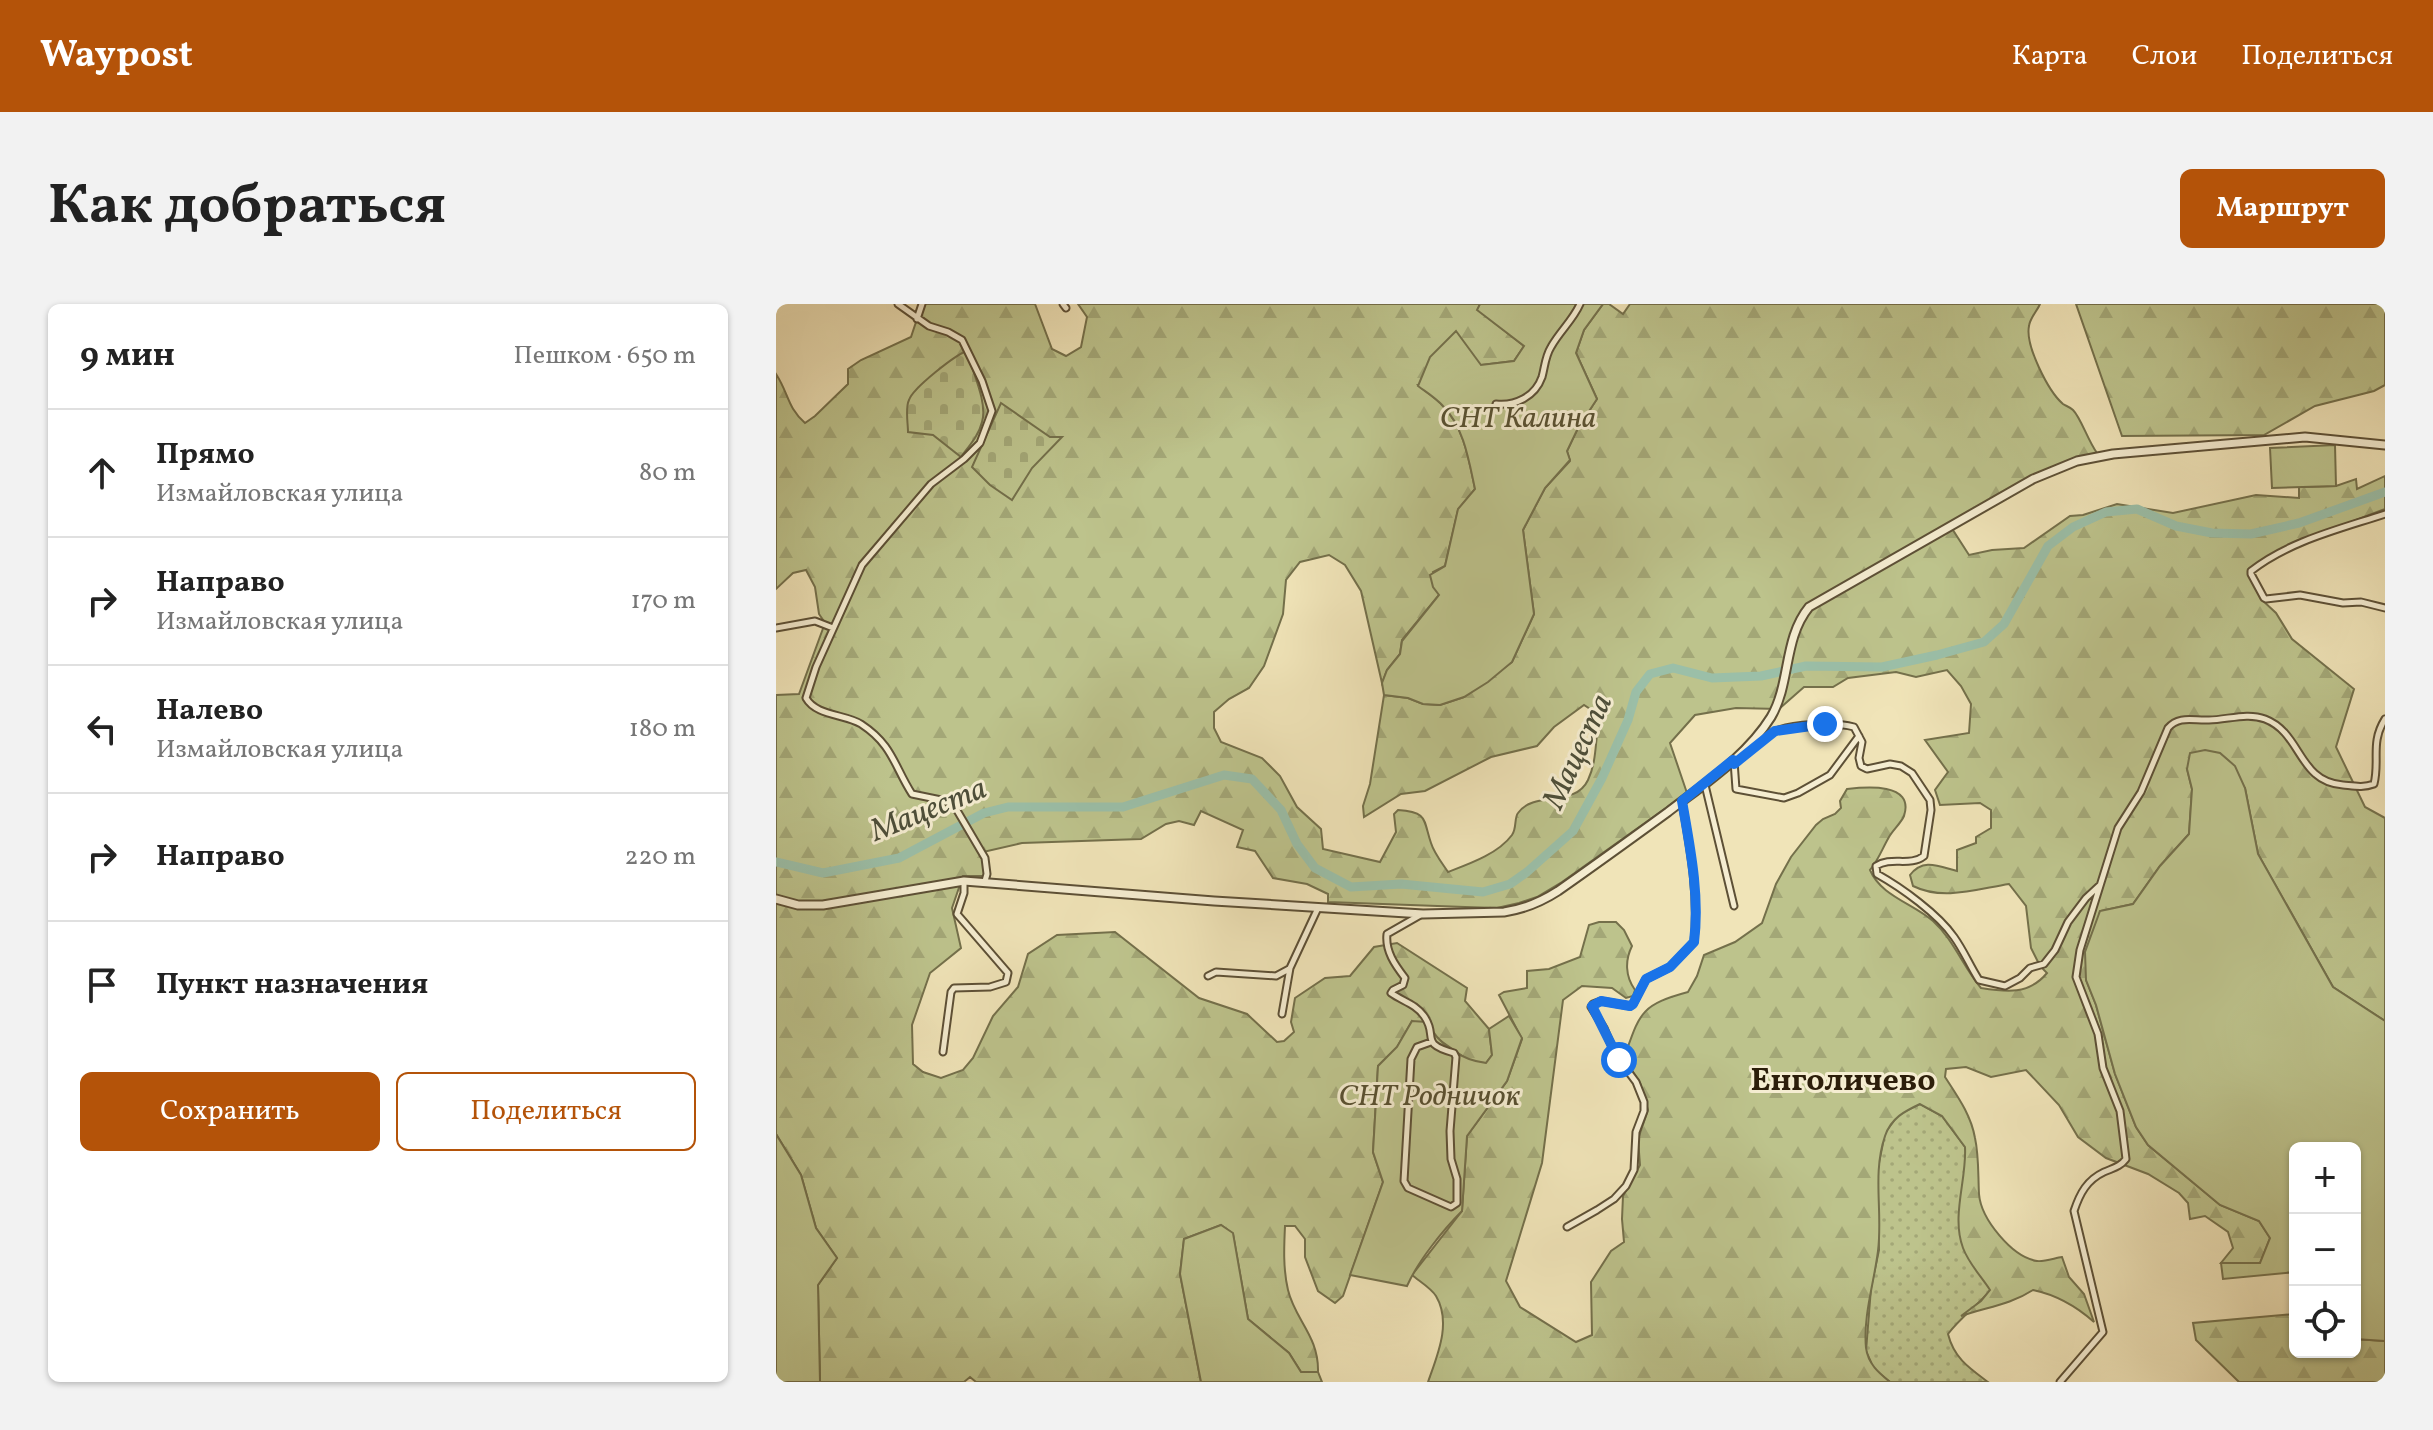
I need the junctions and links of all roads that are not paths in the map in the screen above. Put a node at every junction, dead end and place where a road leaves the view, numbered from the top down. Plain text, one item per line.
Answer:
1 (898, 304) edge
2 (922, 304) edge
3 (1580, 304) edge
4 (917, 319) junction
5 (1496, 404) dead end
6 (2385, 445) edge
7 (2385, 514) edge
8 (2385, 608) edge
9 (776, 628) edge
10 (833, 628) junction
11 (2385, 719) edge
12 (2382, 728) edge
13 (1860, 736) junction
14 (1734, 762) junction
15 (1705, 784) junction
16 (1682, 801) junction
17 (964, 881) junction
18 (985, 881) junction
19 (2100, 884) junction
20 (776, 899) edge
21 (1734, 906) dead end
22 (1318, 908) junction
23 (1423, 914) junction
24 (1290, 968) junction
25 (1208, 976) dead end
26 (1282, 1014) dead end
27 (1431, 1042) junction
28 (943, 1052) dead end
29 (1567, 1227) dead end
30 (2060, 1382) edge

1 - 4 street
2 - 4 street
3 - 5 street
4 - 10 street
6 - 14 street
7 - 8 street
9 - 10 street
10 - 18 street
11 - 12 street
12 - 19 street
13 - 14 street
13 - 14 street
13 - 19 street
14 - 15 street
15 - 16 street
15 - 21 street
16 - 23 street
16 - 29 street
17 - 18 street
17 - 20 street
17 - 28 street
18 - 22 street
19 - 30 street
22 - 23 street
22 - 24 street
23 - 27 street
24 - 25 street
24 - 26 street
27 - 27 street

